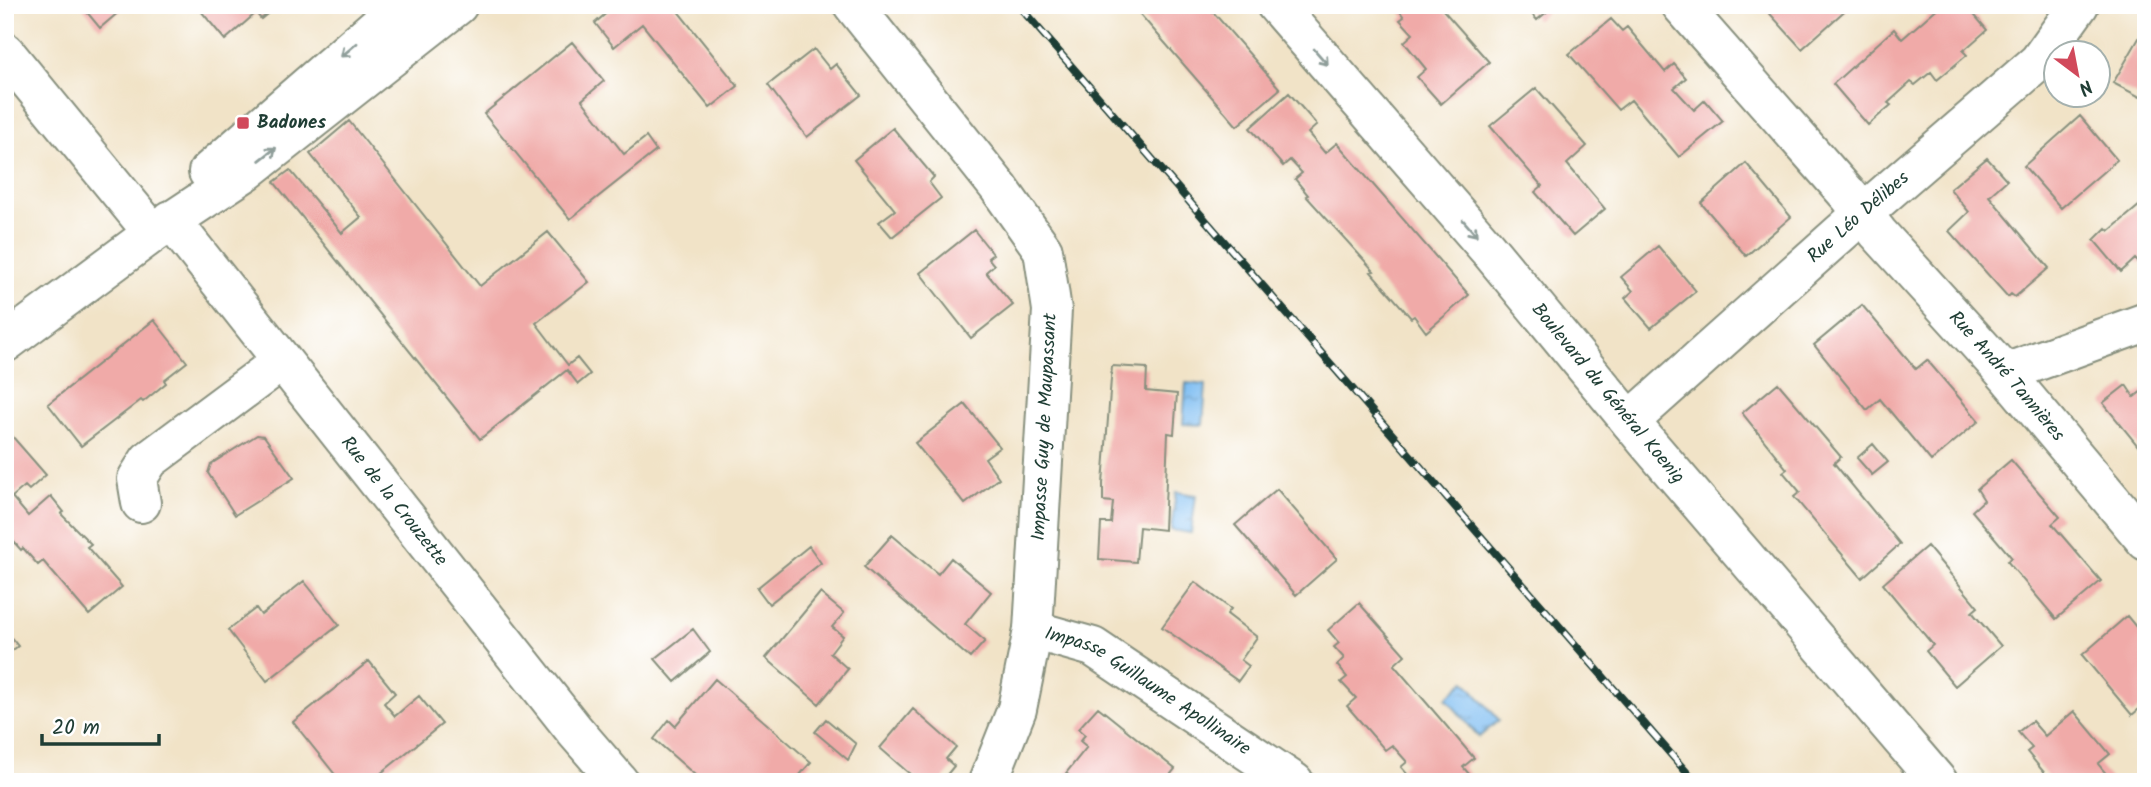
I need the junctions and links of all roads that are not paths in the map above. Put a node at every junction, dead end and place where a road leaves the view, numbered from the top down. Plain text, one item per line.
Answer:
1 (401, 5) edge
2 (432, 5) edge
3 (458, 5) edge
4 (853, 5) edge
5 (1276, 5) edge
6 (1681, 5) edge
7 (2079, 5) edge
8 (5, 52) edge
9 (393, 56) junction
10 (1862, 214) junction
11 (162, 227) junction
12 (2146, 322) edge
13 (5, 343) edge
14 (282, 361) junction
15 (2005, 373) junction
16 (1630, 421) junction
17 (141, 503) dead end
18 (2146, 541) edge
19 (1033, 630) junction
20 (619, 782) edge
21 (988, 782) edge
22 (1294, 782) edge
23 (1938, 782) edge

1 -> 11 street
2 - 9 street
3 - 9 street
4 - 19 street, Impasse Guy de Maupassant
5 -> 16 street, Boulevard du Général Koenig
6 - 10 street, Rue André Tannières
7 - 10 street, Rue Léo Délibes
8 - 11 street, Rue de la Crouzette
11 -> 9 street
10 - 15 street, Rue André Tannières
10 - 16 street, Rue Léo Délibes
11 - 13 street
11 - 14 street, Rue de la Crouzette
12 - 15 street
14 - 17 street
14 - 20 street, Rue de la Crouzette
15 - 18 street, Rue André Tannières
16 - 23 street, Boulevard du Général Koenig
19 - 21 street, Impasse Guy de Maupassant
19 - 22 street, Impasse Guillaume Apollinaire

